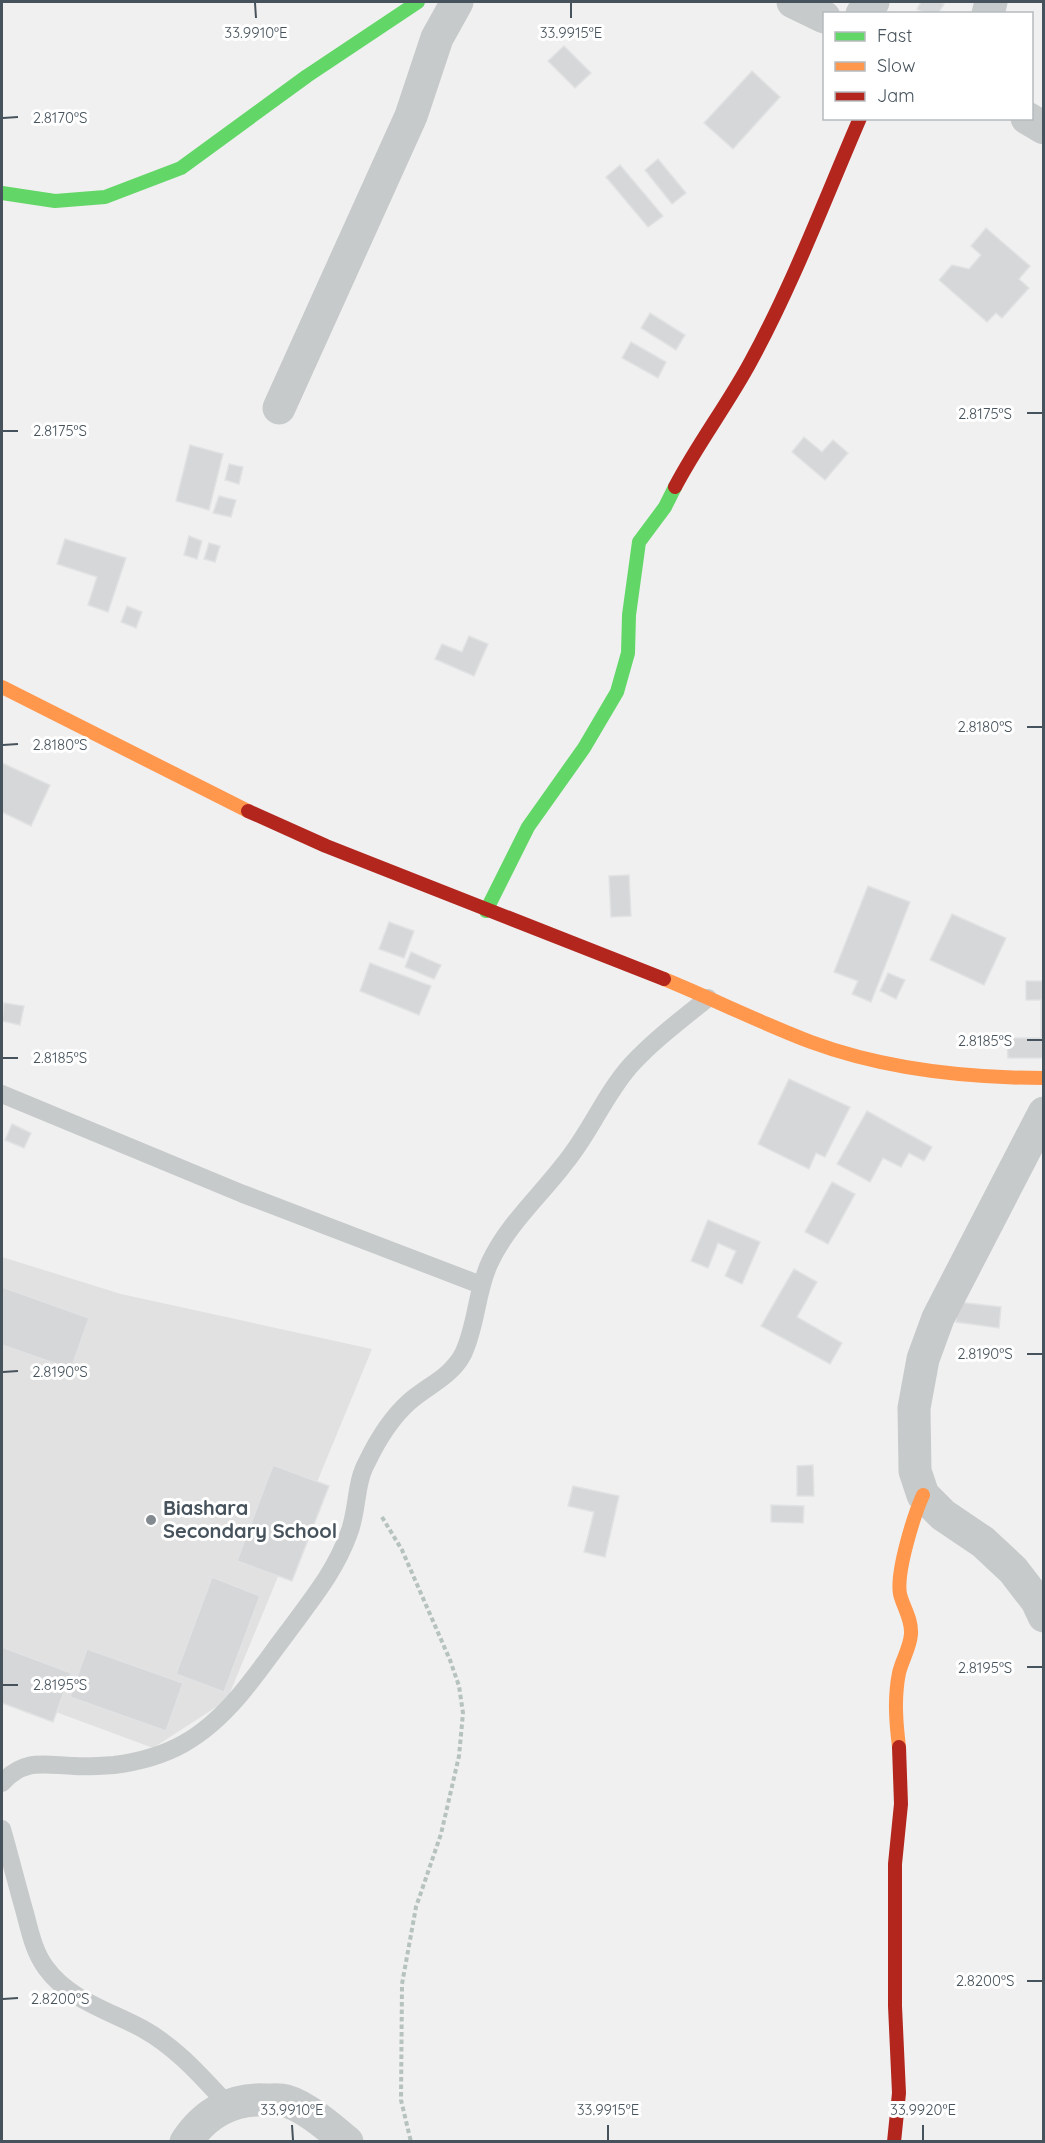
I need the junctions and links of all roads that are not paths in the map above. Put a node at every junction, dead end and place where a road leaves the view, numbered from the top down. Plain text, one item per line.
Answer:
1 (418, 2) edge
2 (457, 2) edge
3 (793, 2) edge
4 (823, 16) edge
5 (859, 120) edge
6 (1030, 120) edge
7 (1044, 128) edge
8 (2, 194) edge
9 (279, 408) dead end
10 (2, 687) edge
11 (486, 910) junction
12 (708, 998) junction
13 (1044, 1078) edge
14 (2, 1094) edge
15 (1044, 1113) edge
16 (481, 1285) junction
17 (923, 1495) junction
18 (1044, 1616) edge
19 (2, 1783) edge
20 (2, 1829) edge
21 (228, 2104) junction
22 (186, 2142) edge
23 (347, 2142) edge
24 (894, 2142) edge

1 - 8 street
2 - 9 street
3 - 4 street
5 - 11 street
6 - 7 street
10 - 11 street
11 - 12 street
12 - 13 street
12 - 16 lane
14 - 16 lane
15 - 17 street
16 - 19 lane
17 - 18 street
17 - 24 street
20 - 21 lane
21 - 22 street
21 - 23 street

